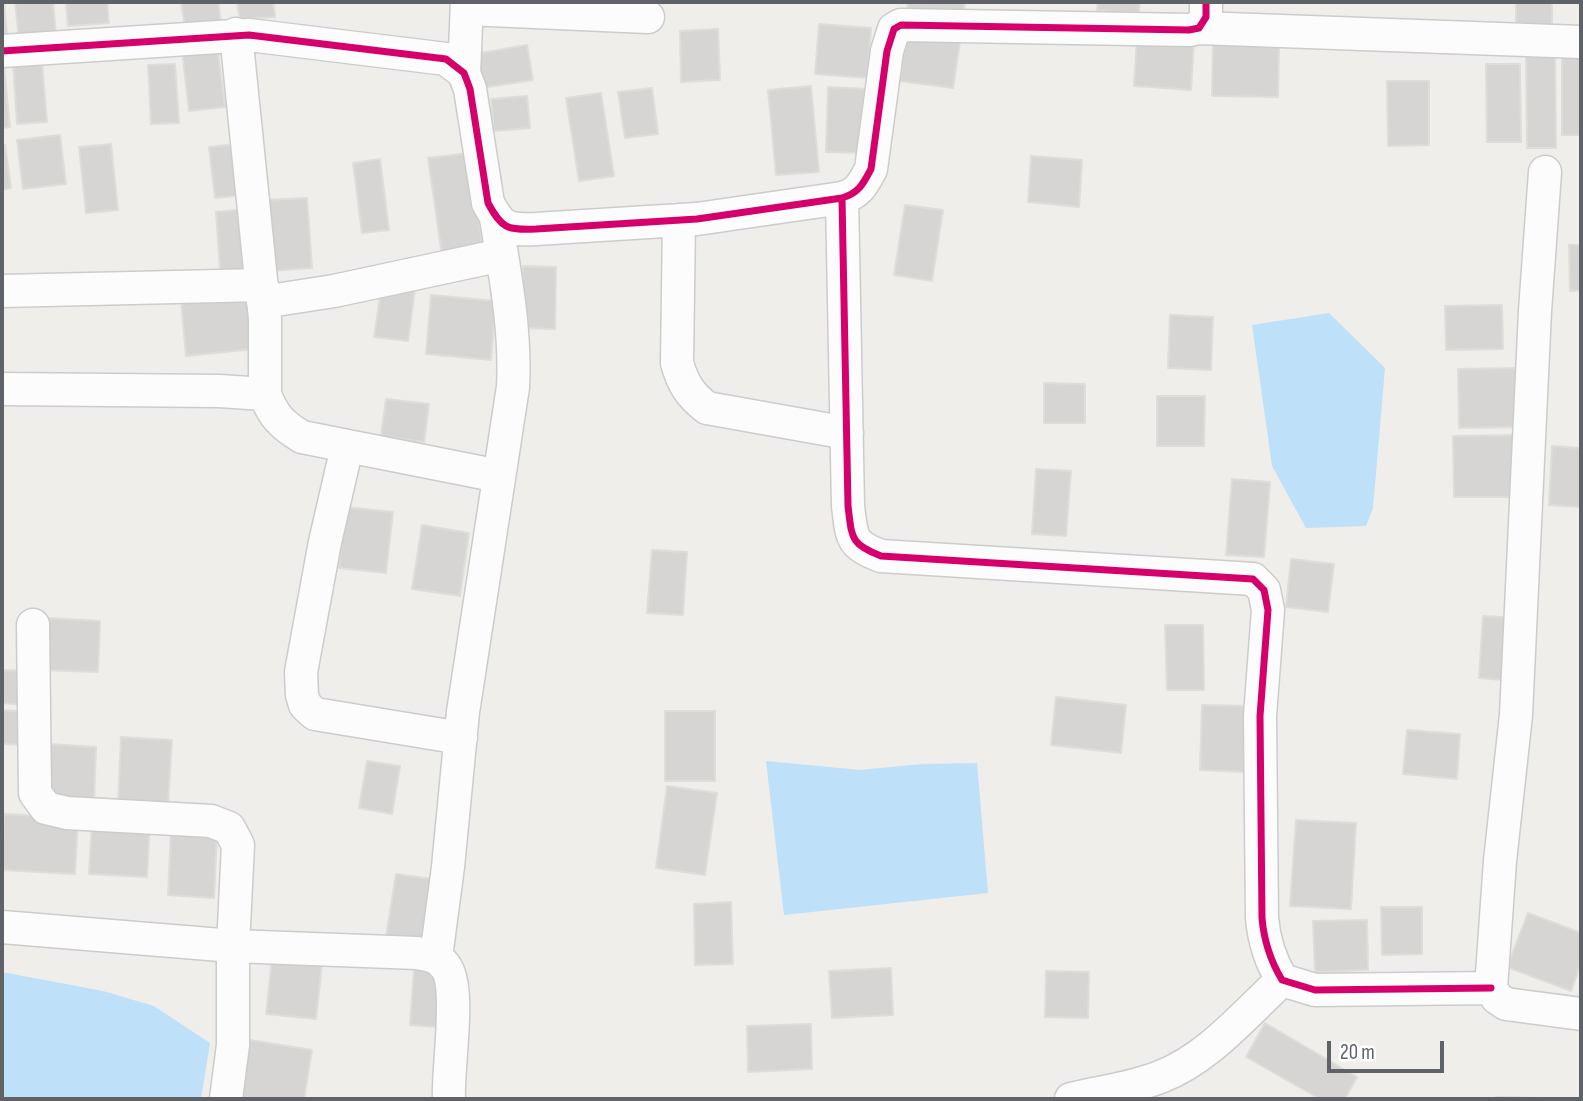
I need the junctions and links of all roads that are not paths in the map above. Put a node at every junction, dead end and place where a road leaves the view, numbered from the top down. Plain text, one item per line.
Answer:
1 (893, 2) edge
2 (467, 5) edge
3 (1203, 15) edge
4 (648, 17) dead end
5 (236, 34) junction
6 (891, 36) junction
7 (1581, 42) edge
8 (2, 51) edge
9 (464, 73) junction
10 (1545, 172) dead end
11 (842, 198) junction
12 (496, 218) junction
13 (679, 220) junction
14 (502, 255) junction
15 (2, 291) edge
16 (262, 294) junction
17 (2, 389) edge
18 (265, 394) junction
19 (847, 433) junction
20 (347, 447) junction
21 (499, 476) junction
22 (33, 625) dead end
23 (461, 738) junction
24 (2, 927) edge
25 (233, 946) junction
26 (436, 957) junction
27 (1282, 980) junction
28 (1491, 988) junction
29 (1581, 1014) edge
30 (1123, 1093) edge
31 (226, 1099) edge
32 (449, 1099) edge
33 (1071, 1099) edge

1 - 6 street
2 - 4 street
2 - 9 street
3 - 6 street
3 - 7 street
5 - 8 street
5 - 9 street
5 - 16 street
6 - 11 street
9 - 12 street
10 - 28 street
11 - 13 street
11 - 19 street
12 - 13 street
12 - 14 street
13 - 19 street
14 - 16 street
14 - 21 street
15 - 16 street
16 - 18 street
17 - 18 street
18 - 20 street
19 - 27 street
20 - 21 street
20 - 23 street
21 - 23 street
22 - 25 street
23 - 26 street
24 - 25 street
25 - 26 street
25 - 31 street
26 - 32 street
27 - 28 street
27 - 30 street
28 - 29 street
30 - 33 street

